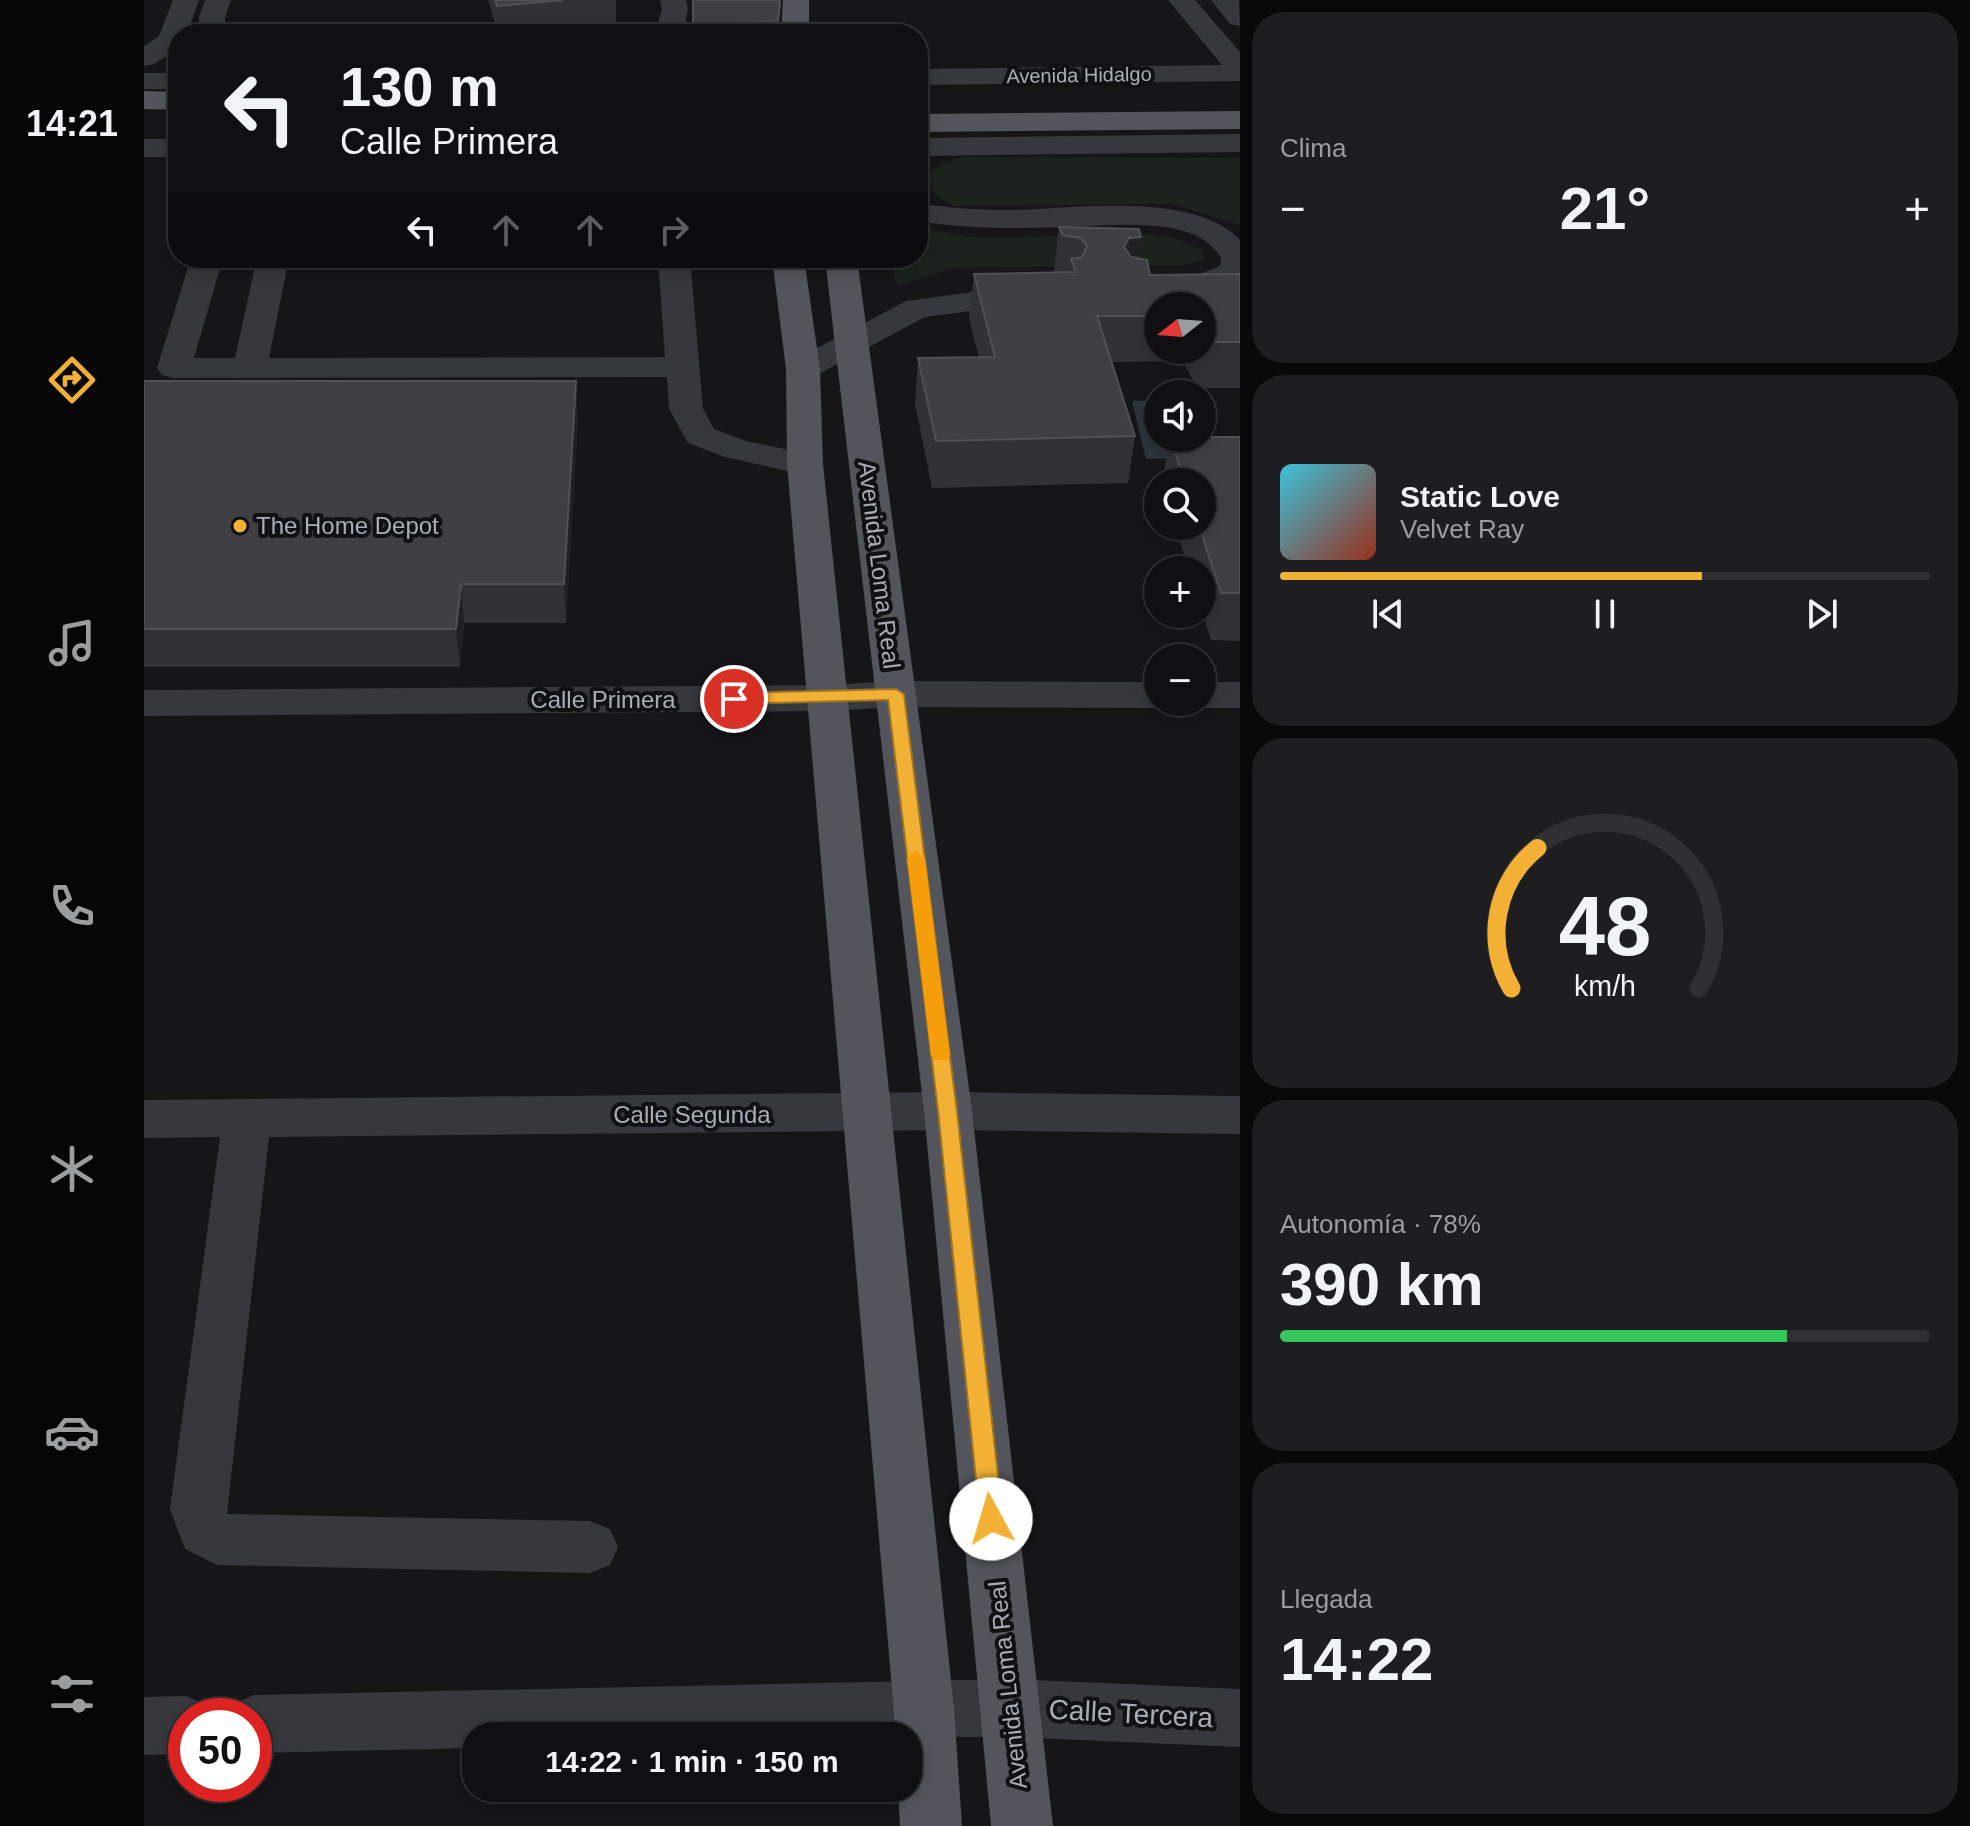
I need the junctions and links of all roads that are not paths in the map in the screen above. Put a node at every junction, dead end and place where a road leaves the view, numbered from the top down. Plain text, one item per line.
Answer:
1 (186, 0) edge
2 (218, 0) edge
3 (673, 0) edge
4 (796, 0) edge
5 (1189, 9) edge
6 (1233, 10) edge
7 (177, 24) edge
8 (212, 24) edge
9 (671, 24) edge
10 (795, 24) edge
11 (168, 42) edge
12 (144, 58) edge
13 (1240, 71) edge
14 (928, 77) edge
15 (144, 81) edge
16 (168, 81) edge
17 (1240, 98) edge
18 (928, 99) edge
19 (144, 100) edge
20 (168, 101) edge
21 (1240, 120) edge
22 (928, 123) edge
23 (144, 130) edge
24 (168, 130) edge
25 (1240, 143) edge
26 (1033, 145) junction
27 (928, 147) edge
28 (144, 148) edge
29 (168, 148) edge
30 (928, 160) edge
31 (928, 206) edge
32 (928, 213) edge
33 (959, 218) junction
34 (204, 268) edge
35 (271, 268) edge
36 (675, 268) edge
37 (789, 268) edge
38 (842, 268) edge
39 (1240, 290) edge
40 (1062, 293) edge
41 (850, 342) junction
42 (681, 367) junction
43 (250, 368) junction
44 (803, 369) junction
45 (805, 464) junction
46 (896, 694) junction
47 (1144, 695) edge
48 (1216, 695) edge
49 (1240, 695) edge
50 (828, 698) junction
51 (144, 703) edge
52 (948, 1111) junction
53 (867, 1114) junction
54 (1240, 1115) edge
55 (247, 1118) junction
56 (144, 1119) edge
57 (590, 1547) dead end
58 (1012, 1708) junction
59 (924, 1709) junction
60 (1240, 1718) edge
61 (272, 1724) edge
62 (168, 1725) edge
63 (144, 1726) edge
64 (931, 1826) edge
65 (1022, 1826) edge

1 - 7 street
2 - 8 street
3 - 9 street
4 - 10 main road
5 - 6 street
5 - 13 street
11 - 12 street
13 - 14 street, Avenida Hidalgo
15 - 16 street
17 - 18 main road
19 - 20 main road
21 - 22 main road
23 - 24 main road
25 - 26 street
26 - 27 street
26 - 30 street
28 - 29 street
31 - 33 street
32 - 33 street
33 - 39 street
34 - 43 street
35 - 43 street
36 - 42 street
37 - 44 main road
38 - 41 main road, Avenida Loma Real
40 - 41 street
41 - 44 street
41 - 46 main road, Avenida Loma Real
42 - 43 street
42 - 45 street
44 - 45 main road
45 - 50 main road
46 - 47 street, Calle Primera
46 - 50 street, Calle Primera
46 - 52 main road, Avenida Loma Real
48 - 49 street
50 - 51 street, Calle Primera
50 - 53 main road
52 - 53 street, Calle Segunda
52 - 54 street, Calle Segunda
52 - 58 main road, Avenida Loma Real
53 - 55 street, Calle Segunda
53 - 59 main road
55 - 56 street, Calle Segunda
55 - 57 street
58 - 59 street, Calle Tercera
58 - 60 street, Calle Tercera
58 - 65 main road, Avenida Loma Real
59 - 61 street, Calle Tercera
59 - 64 main road
62 - 63 street

